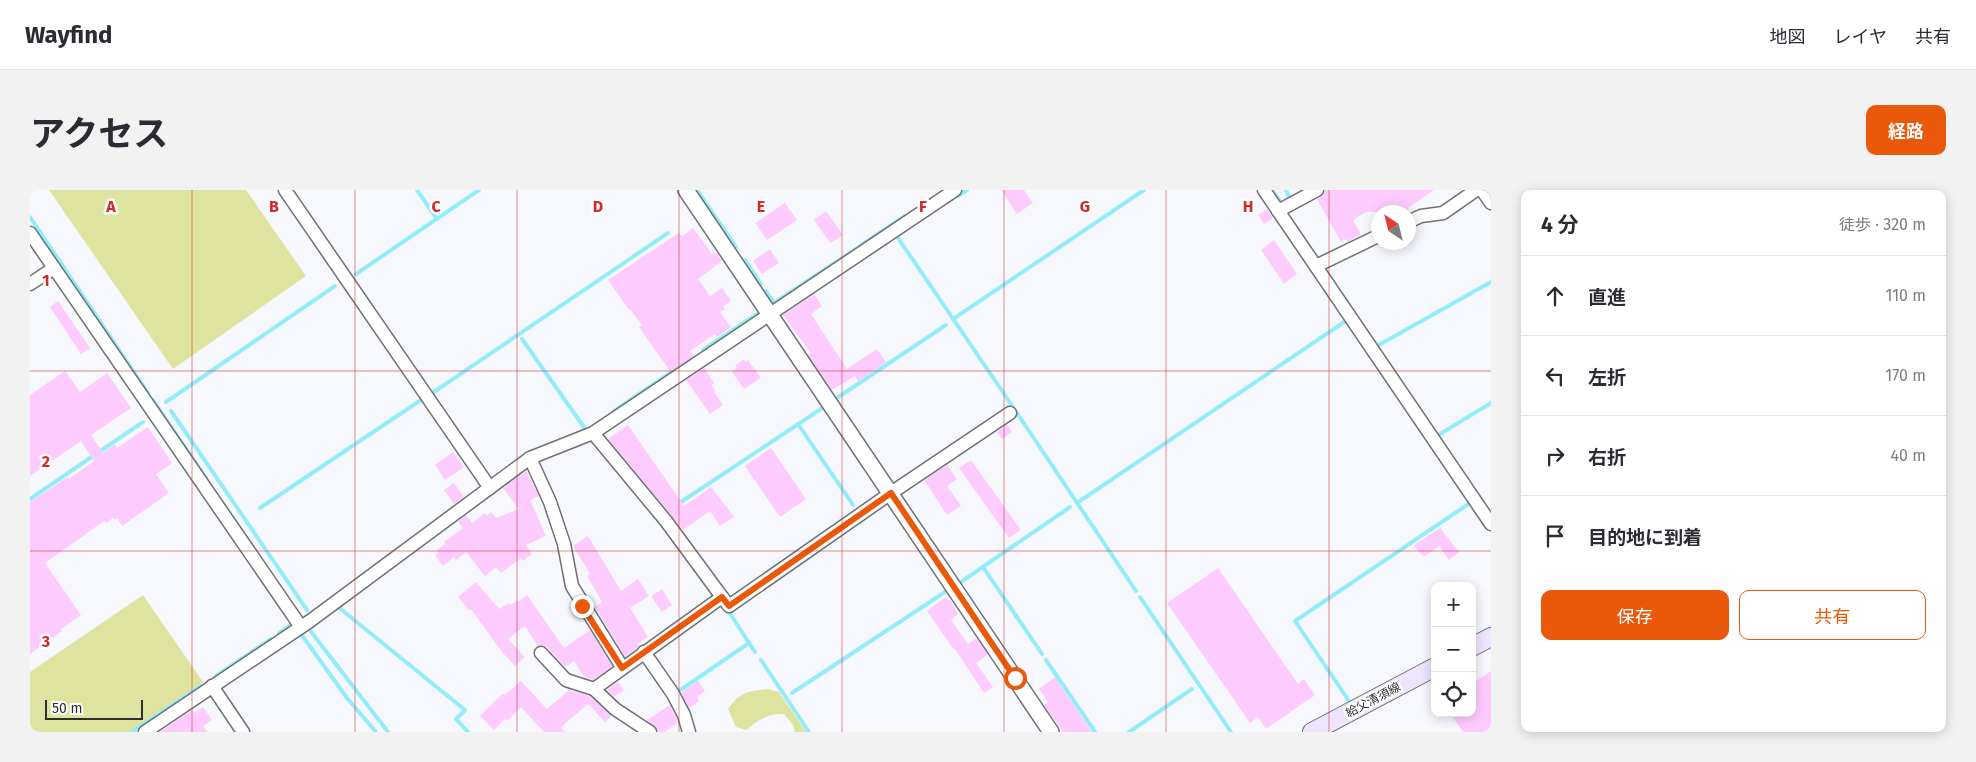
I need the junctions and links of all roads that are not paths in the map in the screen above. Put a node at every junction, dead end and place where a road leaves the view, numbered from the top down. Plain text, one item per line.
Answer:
1 (285, 190) edge
2 (686, 190) edge
3 (954, 190) edge
4 (1264, 190) edge
5 (1317, 190) edge
6 (1476, 190) edge
7 (1482, 190) edge
8 (1491, 203) edge
9 (1278, 211) junction
10 (1416, 218) edge
11 (30, 234) edge
12 (1371, 239) edge
13 (1316, 266) junction
14 (54, 268) junction
15 (30, 284) edge
16 (770, 315) junction
17 (1010, 413) dead end
18 (593, 434) junction
19 (530, 458) junction
20 (490, 488) junction
21 (891, 493) junction
22 (1491, 524) edge
23 (722, 597) junction
24 (300, 627) junction
25 (1491, 638) edge
26 (1476, 645) edge
27 (541, 652) dead end
28 (644, 652) junction
29 (622, 668) junction
30 (1431, 669) edge
31 (212, 686) junction
32 (594, 689) junction
33 (145, 732) edge
34 (243, 732) edge
35 (650, 732) edge
36 (689, 732) edge
37 (1051, 732) edge
38 (1312, 732) edge

1 - 20 street
2 - 16 street
3 - 16 street
4 - 9 street
5 - 9 street
6 - 10 street
7 - 8 street
9 - 13 street
11 - 14 street
12 - 13 street
13 - 22 street
14 - 15 street
14 - 24 street
16 - 18 street
16 - 21 street
17 - 21 street
18 - 19 street
18 - 23 street
19 - 20 street
19 - 29 street
20 - 24 street
21 - 23 street
21 - 37 street
23 - 28 street
24 - 31 street
25 - 26 main road
27 - 32 street
28 - 29 street
28 - 36 street
29 - 32 street
30 - 38 main road, 給父清須線
31 - 33 street
31 - 34 street
32 - 35 street

